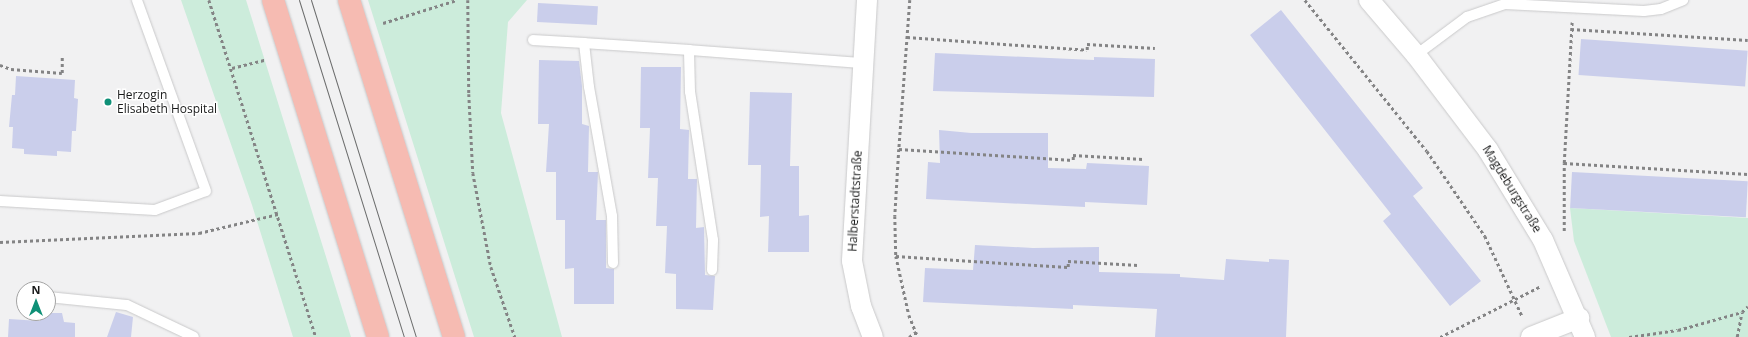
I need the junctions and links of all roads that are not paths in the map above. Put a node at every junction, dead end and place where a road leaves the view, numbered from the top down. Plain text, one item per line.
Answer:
1 (137, 0) edge
2 (273, 0) edge
3 (349, 0) edge
4 (867, 0) edge
5 (1369, 0) edge
6 (1683, 0) edge
7 (534, 40) dead end
8 (584, 43) junction
9 (689, 50) junction
10 (1416, 55) junction
11 (863, 63) junction
12 (0, 201) edge
13 (613, 263) dead end
14 (712, 270) dead end
15 (56, 298) edge
16 (1579, 318) junction
17 (194, 337) edge
18 (378, 337) edge
19 (454, 337) edge
20 (873, 337) edge
21 (1532, 337) edge
22 (1585, 337) edge

1 - 12 lane
2 - 18 highway
3 - 19 highway
4 - 11 street, Halberstadtstraße
5 - 10 street, Magdeburgstraße
6 - 10 lane
7 - 8 lane
8 - 9 lane
8 - 13 lane
9 - 11 lane
9 - 14 lane
10 - 16 street, Magdeburgstraße
11 - 20 street, Halberstadtstraße
15 - 17 lane
16 - 21 street
16 - 22 street, Magdeburgstraße

